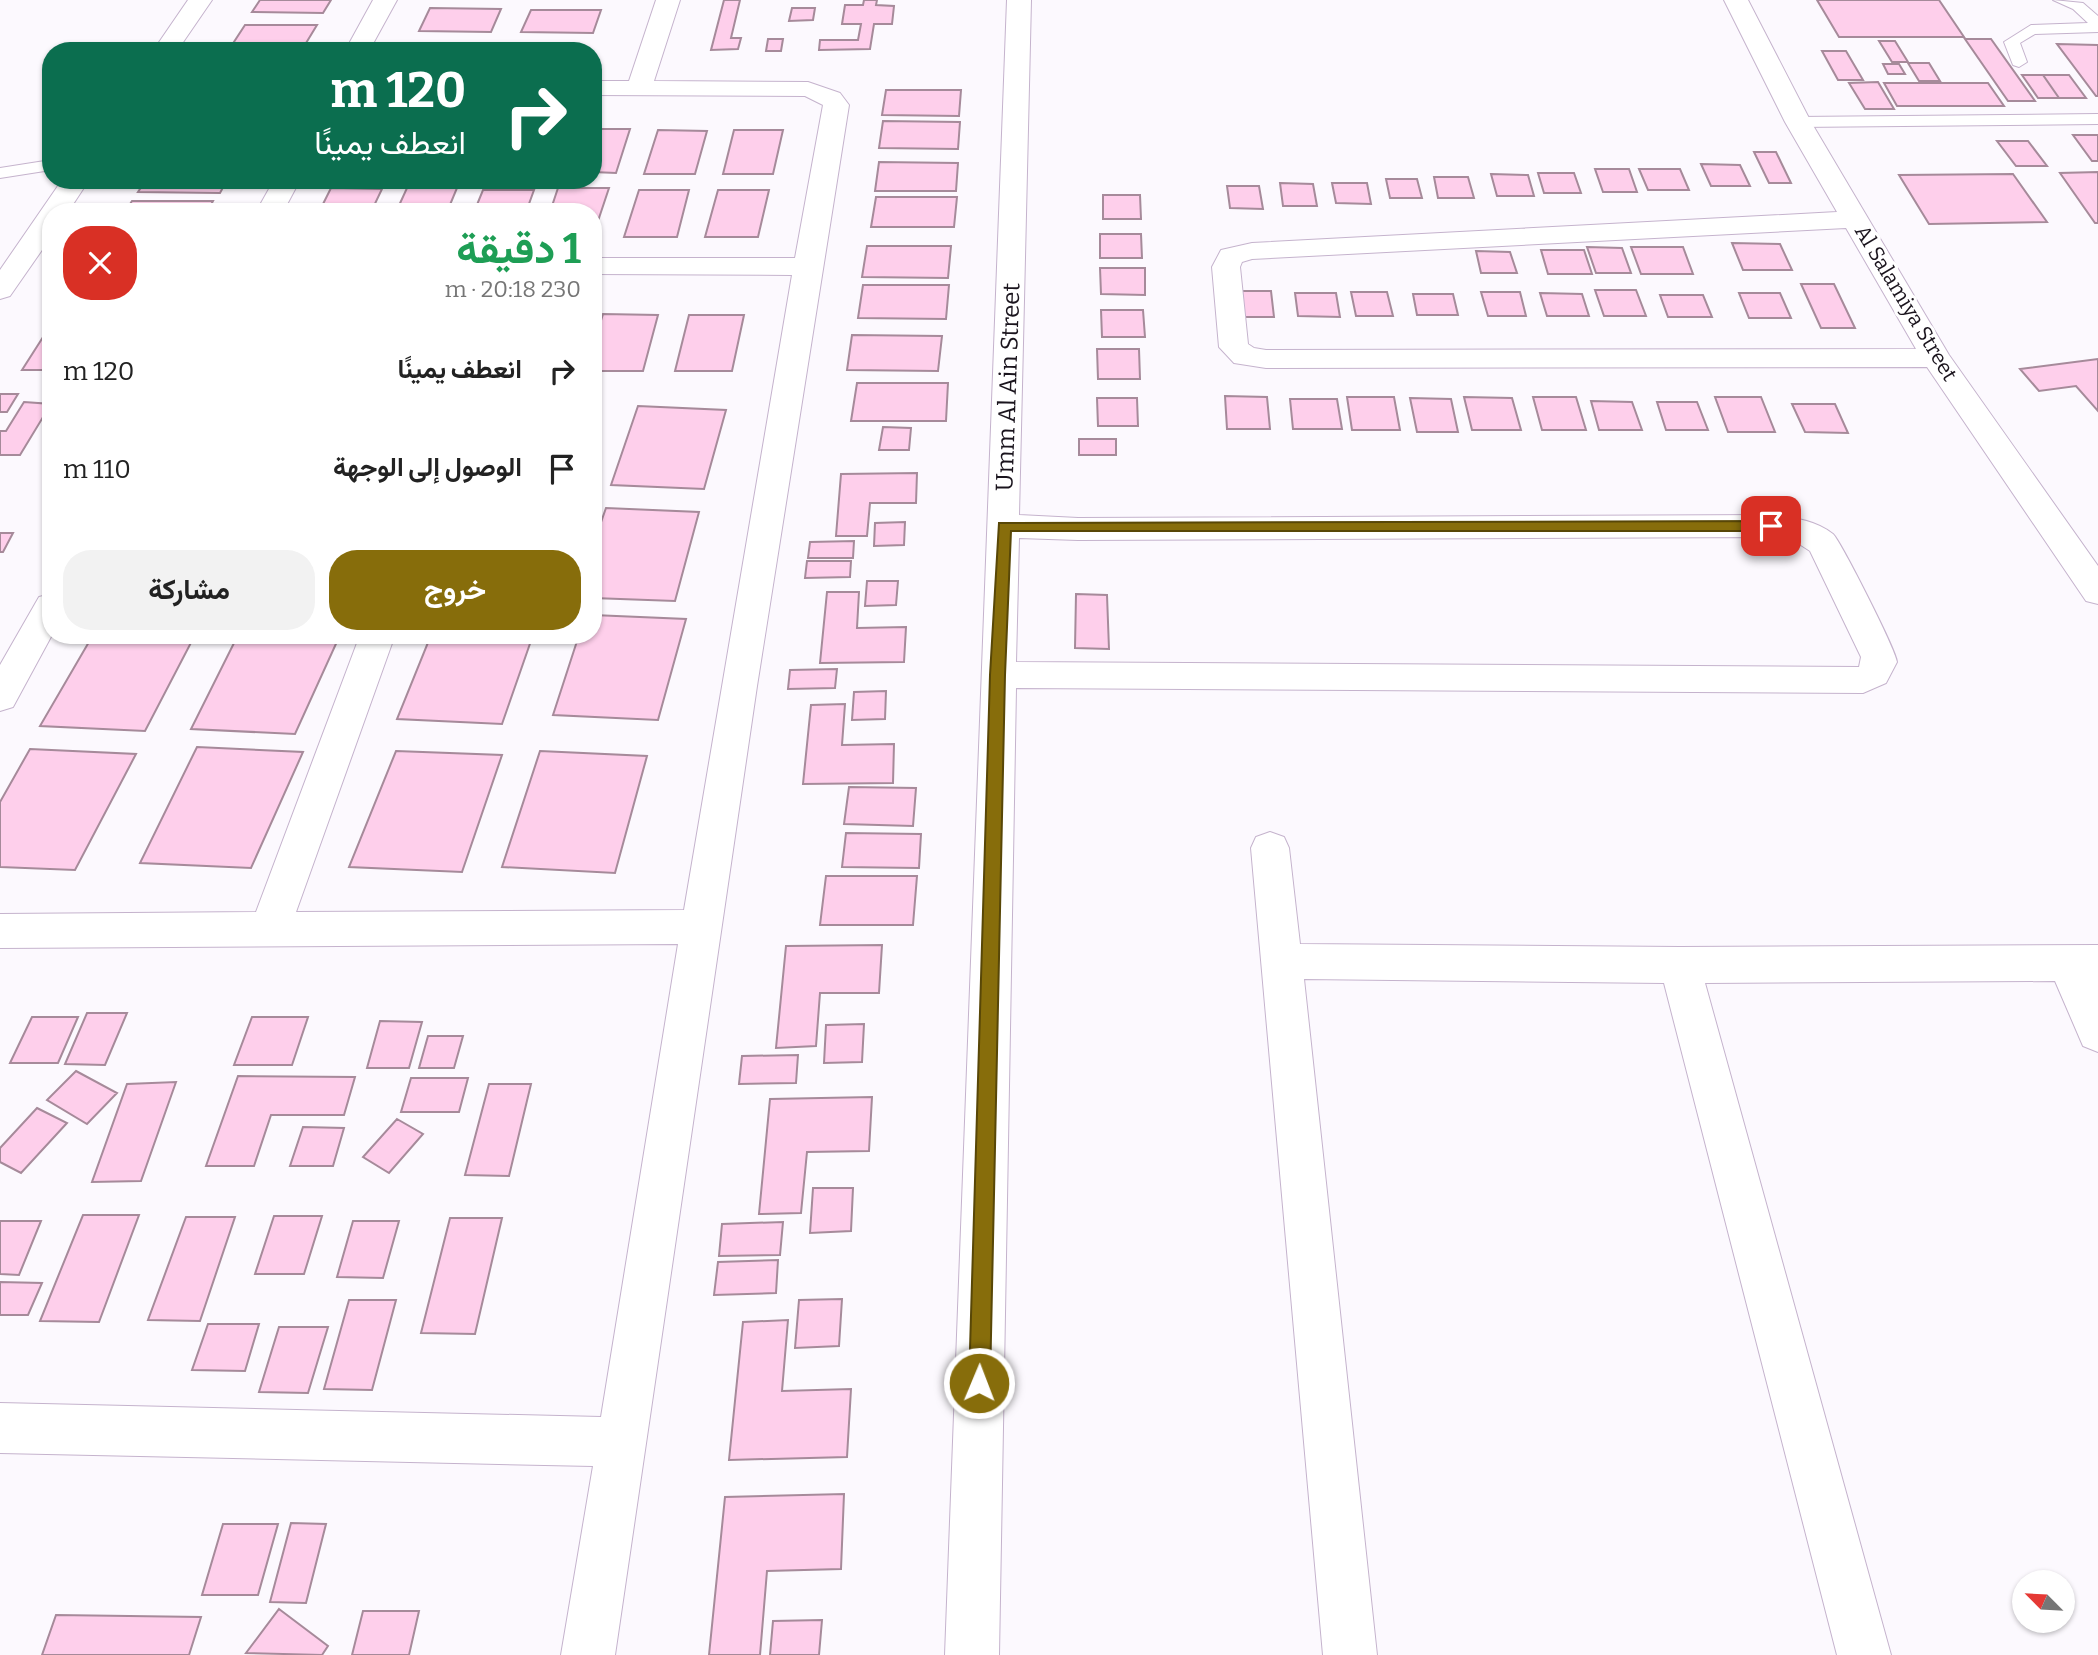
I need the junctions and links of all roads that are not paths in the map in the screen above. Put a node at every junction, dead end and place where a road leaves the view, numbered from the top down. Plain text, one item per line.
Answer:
1 (200, 0) edge
2 (385, 0) edge
3 (668, 0) edge
4 (1019, 0) edge
5 (1736, 0) edge
6 (2060, 0) edge
7 (2098, 26) edge
8 (171, 42) edge
9 (362, 42) edge
10 (2019, 62) dead end
11 (602, 88) edge
12 (639, 88) junction
13 (2098, 119) edge
14 (1798, 122) junction
15 (42, 166) edge
16 (0, 173) edge
17 (1855, 219) junction
18 (42, 229) edge
19 (602, 265) edge
20 (807, 267) junction
21 (0, 290) edge
22 (1936, 358) junction
23 (1004, 527) junction
24 (2098, 592) edge
25 (42, 622) edge
26 (375, 644) edge
27 (998, 675) junction
28 (0, 697) edge
29 (1270, 848) dead end
30 (701, 927) junction
31 (270, 929) junction
32 (0, 931) edge
33 (1282, 961) junction
34 (2083, 963) edge
35 (1680, 965) junction
36 (2098, 1033) edge
37 (0, 1428) edge
38 (623, 1442) junction
39 (588, 1655) edge
40 (972, 1655) edge
41 (1350, 1655) edge
42 (1864, 1655) edge

1 - 8 street
2 - 9 street
3 - 12 street
4 - 23 street, Umm Al Ain Street
5 - 14 street, Al Salamiya Street
6 - 7 lane
7 - 10 lane
11 - 12 street
12 - 20 street
13 - 14 lane
14 - 17 street, Al Salamiya Street
15 - 16 lane
17 - 22 street, Al Salamiya Street
17 - 22 street
18 - 21 street
19 - 20 street
20 - 30 street
22 - 24 street, Al Salamiya Street
23 - 27 street, Umm Al Ain Street
23 - 27 street
25 - 28 street
26 - 31 street
27 - 40 street, Umm Al Ain Street
29 - 33 street
30 - 31 street
30 - 38 street
31 - 32 street
33 - 35 street
33 - 41 street
34 - 35 street
34 - 36 street
35 - 42 street
37 - 38 street
38 - 39 street

